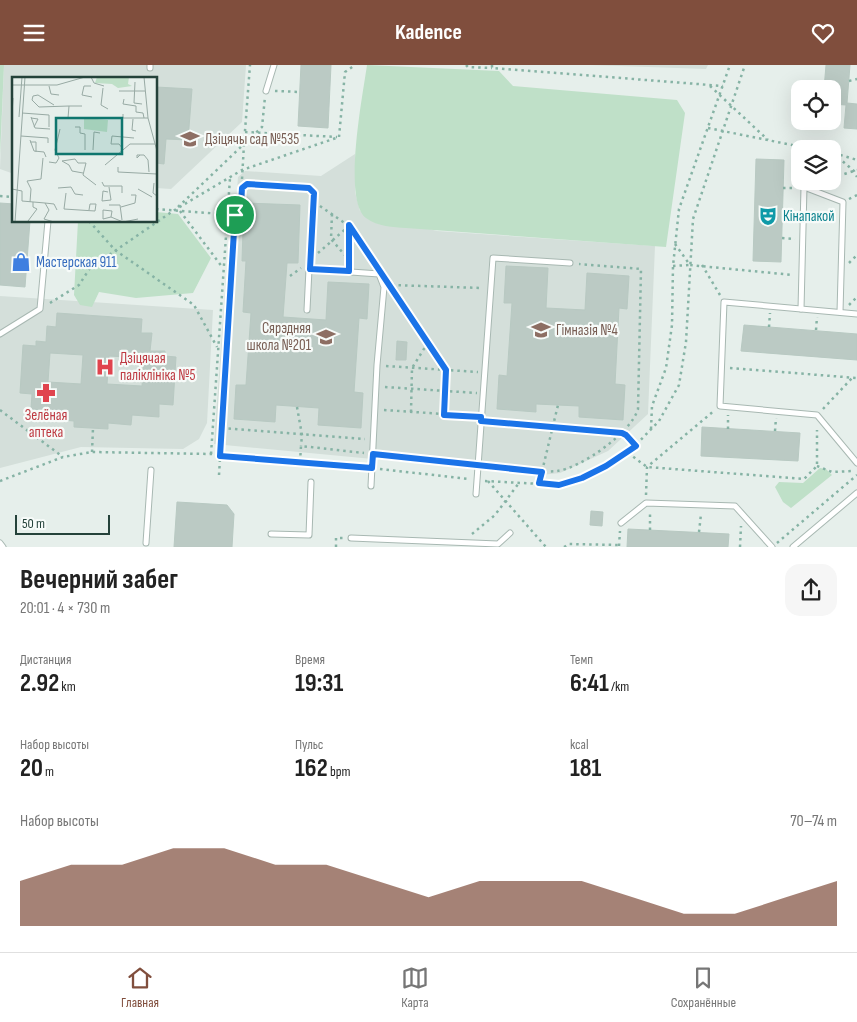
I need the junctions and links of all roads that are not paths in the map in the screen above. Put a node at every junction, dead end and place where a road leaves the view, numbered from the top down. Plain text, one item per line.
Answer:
1 (274, 65) edge
2 (266, 91) road end
3 (247, 184) road end
4 (48, 223) edge
5 (570, 263) road end
6 (310, 269) junction
7 (801, 309) junction
8 (307, 310) dead end
9 (840, 312) junction
10 (857, 314) edge
11 (0, 334) edge
12 (857, 463) edge
13 (151, 471) dead end
14 (311, 482) dead end
15 (371, 486) dead end
16 (857, 493) edge
17 (476, 494) dead end
18 (621, 523) road end
19 (510, 533) dead end
20 (272, 534) dead end
21 (351, 538) road end
22 (0, 543) edge
23 (146, 543) dead end
24 (3, 547) edge
25 (772, 547) edge
26 (793, 547) edge

1 - 2 lane
3 - 6 lane
4 - 11 lane
5 - 17 lane
6 - 8 lane
6 - 15 lane
7 - 9 lane
7 - 9 lane
7 - 12 lane
9 - 10 lane
13 - 23 lane
14 - 20 lane
16 - 26 lane
18 - 25 lane
19 - 21 lane
22 - 24 lane

